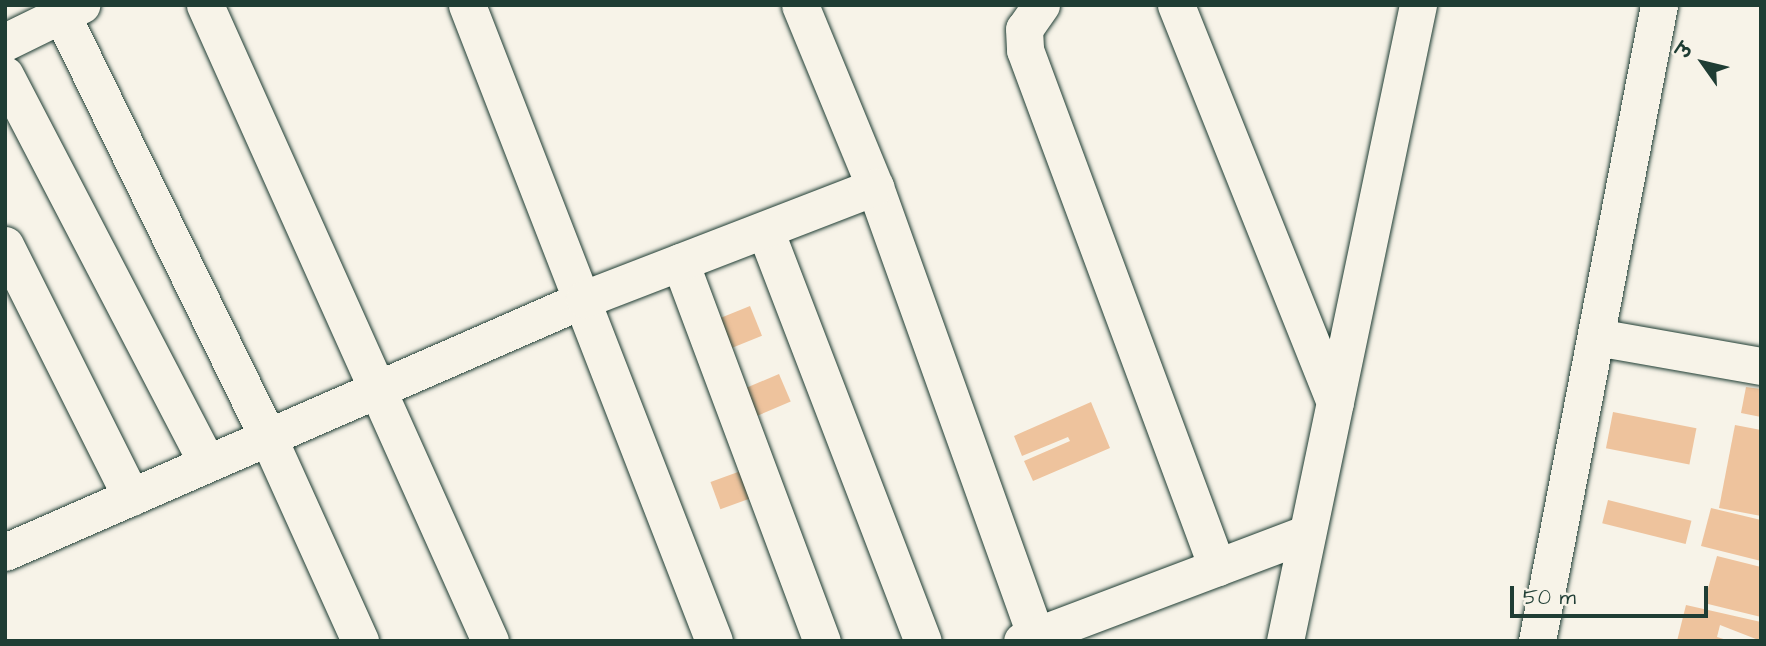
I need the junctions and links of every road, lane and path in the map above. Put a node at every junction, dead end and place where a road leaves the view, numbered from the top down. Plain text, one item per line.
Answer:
1 (205, 5) edge
2 (467, 5) edge
3 (800, 5) edge
4 (1041, 5) edge
5 (1177, 5) edge
6 (1418, 5) edge
7 (1660, 5) edge
8 (67, 8) edge
9 (5, 42) edge
10 (7, 82) edge
11 (875, 187) junction
12 (765, 230) junction
13 (5, 245) edge
14 (680, 262) junction
15 (584, 299) junction
16 (1596, 337) junction
17 (1761, 366) edge
18 (379, 388) junction
19 (1335, 402) junction
20 (268, 437) junction
21 (205, 460) junction
22 (131, 498) junction
23 (1305, 534) junction
24 (5, 552) edge
25 (1217, 567) junction
26 (1032, 639) edge
27 (360, 641) edge
28 (490, 641) edge
29 (714, 641) edge
30 (822, 641) edge
31 (923, 641) edge
32 (1285, 641) edge
33 (1537, 641) edge

1 - 18 street
2 - 15 street
3 - 11 street
4 - 25 street
5 - 19 street
6 - 19 street
7 - 16 street
8 - 9 street
8 - 20 street
10 - 21 street
11 - 12 street
11 - 26 street
12 - 14 street
12 - 31 street
13 - 22 street
14 - 15 street
14 - 30 street
15 - 18 street
15 - 29 street
16 - 17 street
16 - 33 street
18 - 20 street
18 - 28 street
19 - 23 street
20 - 21 street
20 - 27 street
21 - 22 street
22 - 24 street
23 - 25 street
23 - 32 street
25 - 26 street

